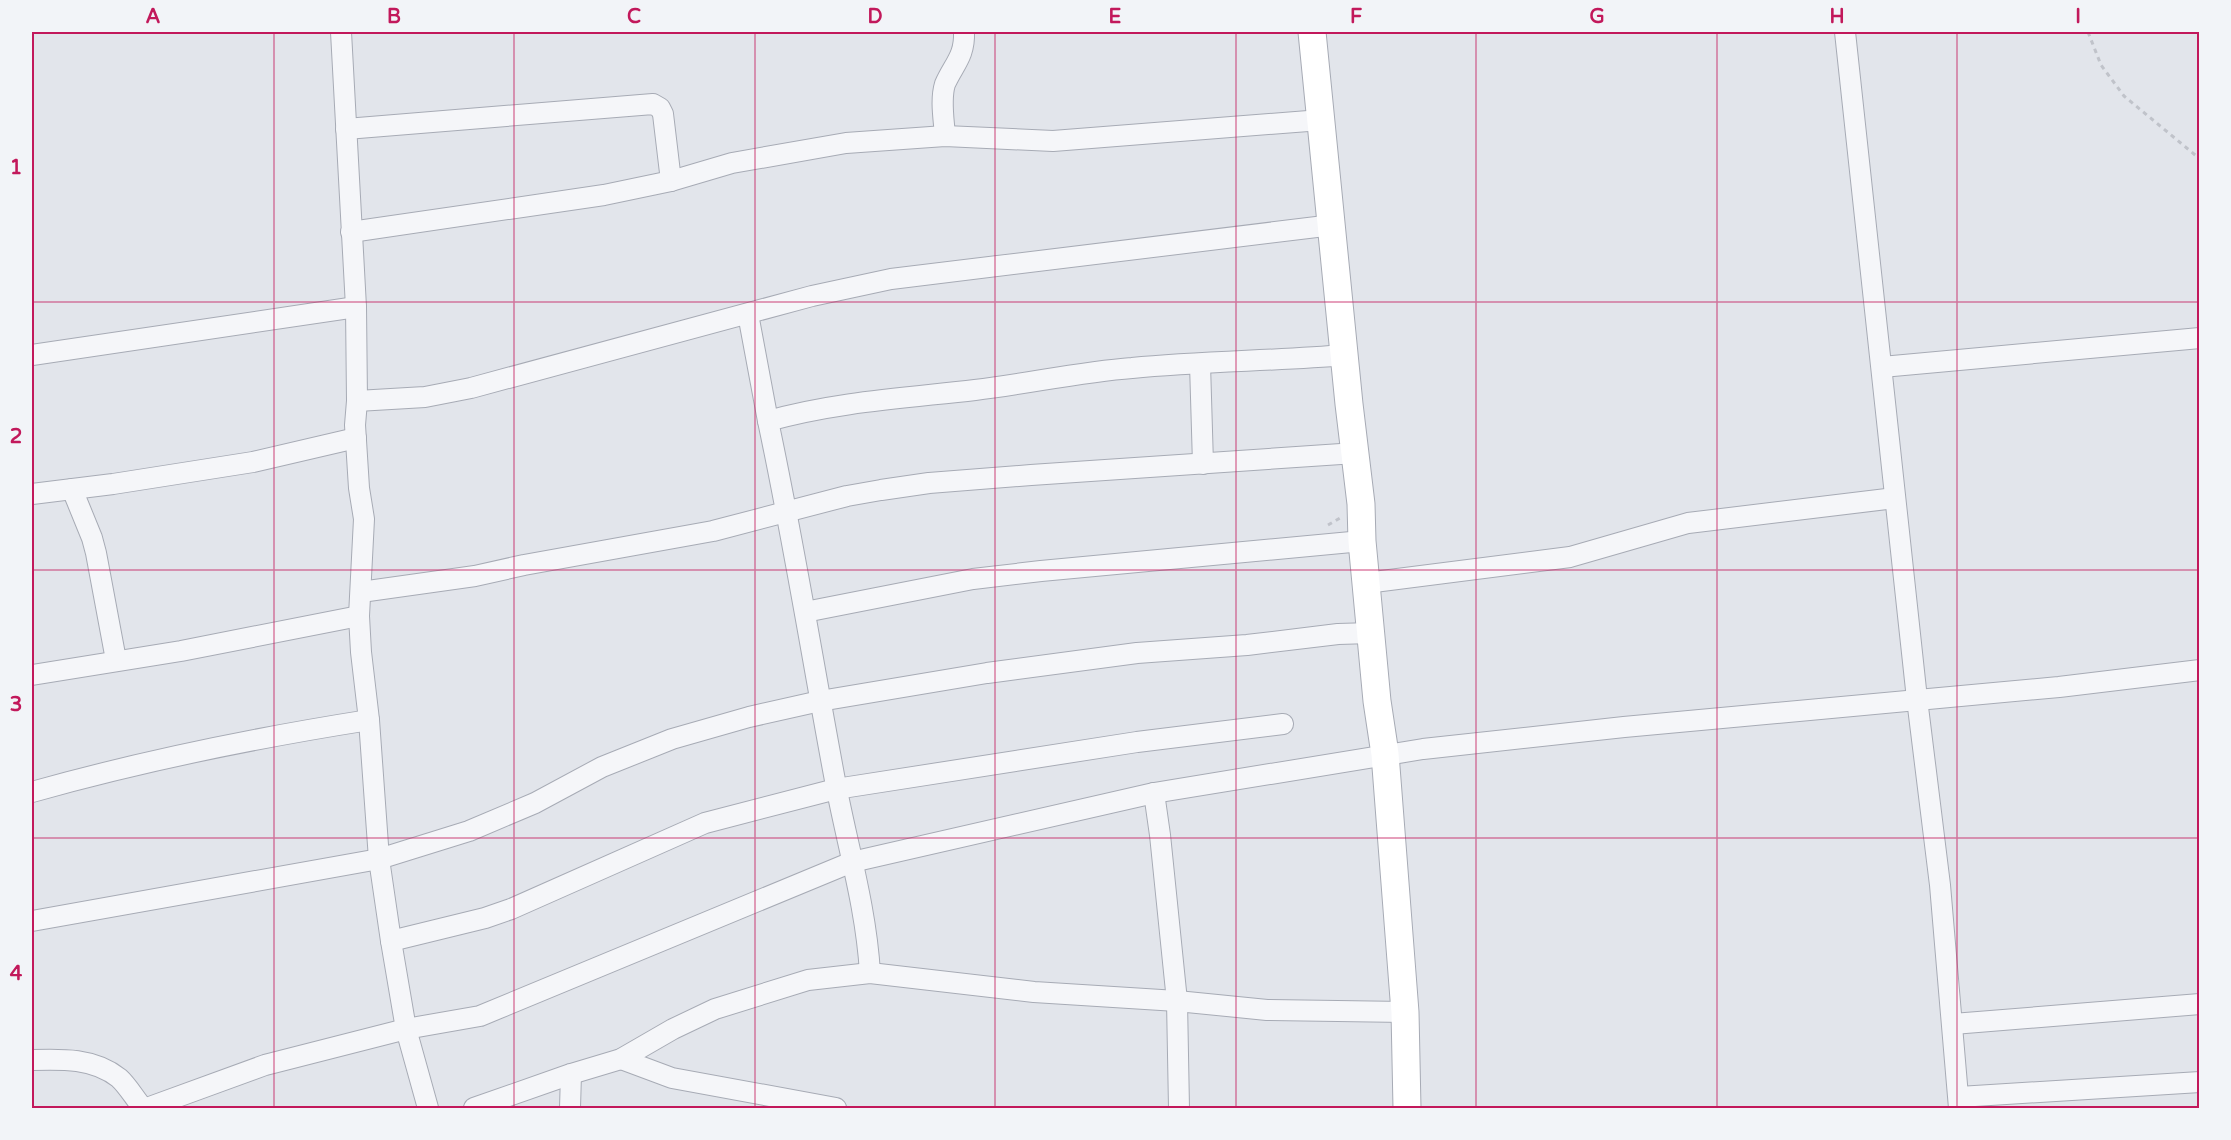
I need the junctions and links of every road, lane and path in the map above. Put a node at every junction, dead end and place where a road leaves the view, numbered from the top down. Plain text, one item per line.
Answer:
1 (341, 32) edge
2 (964, 32) edge
3 (1312, 32) edge
4 (1845, 32) edge
5 (2088, 32) edge
6 (1321, 120) junction
7 (346, 129) junction
8 (945, 136) junction
9 (2199, 159) edge
10 (670, 182) junction
11 (1333, 225) junction
12 (351, 232) junction
13 (356, 307) junction
14 (748, 314) junction
15 (2199, 338) edge
16 (32, 355) edge
17 (1345, 355) junction
18 (1200, 364) junction
19 (1882, 367) junction
20 (357, 400) junction
21 (768, 421) junction
22 (357, 438) junction
23 (1356, 453) junction
24 (1203, 465) junction
25 (72, 489) junction
26 (32, 494) edge
27 (1895, 498) junction
28 (788, 513) junction
29 (1362, 541) junction
30 (1366, 583) junction
31 (361, 592) junction
32 (805, 612) junction
33 (359, 616) junction
34 (1371, 633) junction
35 (116, 660) junction
36 (2199, 670) edge
37 (32, 675) edge
38 (1917, 699) junction
39 (820, 701) junction
40 (369, 720) junction
41 (1283, 724) dead end
42 (1384, 754) junction
43 (836, 789) junction
44 (32, 792) edge
45 (1154, 793) junction
46 (379, 859) junction
47 (852, 862) junction
48 (32, 921) edge
49 (391, 941) junction
50 (870, 973) junction
51 (1177, 1002) junction
52 (2199, 1004) edge
53 (1405, 1012) junction
54 (1953, 1024) junction
55 (406, 1029) junction
56 (621, 1059) junction
57 (32, 1060) edge
58 (571, 1074) junction
59 (2199, 1082) edge
60 (1959, 1103) edge
61 (814, 1106) edge
62 (145, 1108) edge
63 (428, 1108) edge
64 (474, 1108) edge
65 (570, 1108) edge
66 (836, 1108) edge
67 (1179, 1108) edge
68 (1407, 1108) edge

1 - 7 street
2 - 8 street
3 - 6 street
4 - 19 street
5 - 9 path
6 - 8 street
6 - 11 street
7 - 10 street
7 - 12 street
8 - 10 street
10 - 12 street
11 - 14 street
11 - 17 street
12 - 13 street
13 - 16 street
13 - 20 street
14 - 20 street
14 - 21 street
15 - 19 street
17 - 18 street
17 - 23 street
18 - 21 street
18 - 24 street
19 - 27 street
20 - 22 street
21 - 28 street
22 - 25 street
22 - 31 street
23 - 24 street
23 - 29 street
24 - 28 street
25 - 26 street
25 - 35 street
27 - 30 street
27 - 38 street
28 - 31 street
28 - 32 street
29 - 30 street
29 - 32 street
30 - 34 street
31 - 33 street
32 - 39 street
33 - 35 street
33 - 40 street
34 - 39 street
34 - 42 street
35 - 37 street
36 - 38 street
38 - 42 street
38 - 54 street
39 - 43 street
39 - 46 street
40 - 44 street
40 - 46 street
41 - 43 street
42 - 45 street
42 - 53 street
43 - 47 street
43 - 49 street
45 - 47 street
45 - 51 street
46 - 48 street
46 - 49 street
47 - 50 street
47 - 55 street
49 - 55 street
50 - 51 street
50 - 56 street
51 - 53 street
51 - 67 street
52 - 54 street
53 - 68 street
54 - 60 street
55 - 62 street
55 - 63 street
56 - 58 street
56 - 61 street
57 - 62 street
58 - 64 street
58 - 65 street
59 - 60 street
61 - 66 street

